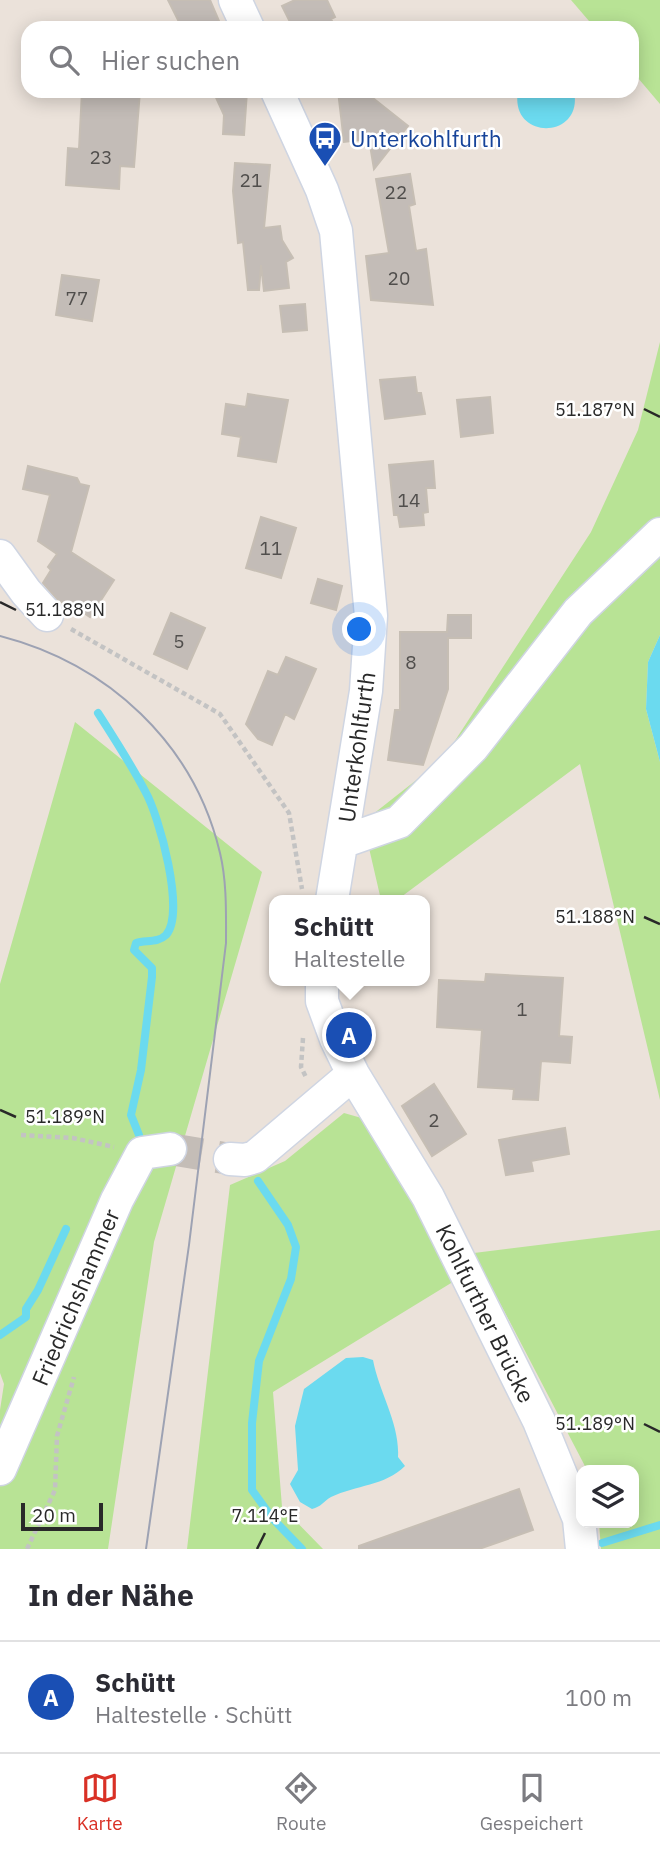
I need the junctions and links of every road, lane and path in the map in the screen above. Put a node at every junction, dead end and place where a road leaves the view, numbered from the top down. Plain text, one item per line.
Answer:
1 (235, 0) edge
2 (245, 21) edge
3 (280, 98) edge
4 (660, 534) edge
5 (0, 556) edge
6 (47, 615) joint
7 (342, 842) junction
8 (303, 895) edge
9 (333, 895) edge
10 (322, 986) edge
11 (354, 1074) junction
12 (21, 1135) dead end
13 (156, 1151) joint
14 (230, 1159) tunnel mouth
15 (75, 1370) dead end
16 (0, 1469) edge
17 (27, 1549) edge
18 (582, 1549) edge

1 - 2 street
3 - 7 street, Unterkohlfurth
4 - 7 street, Unterkohlfurth
5 - 6 street
6 - 8 path
7 - 9 street
10 - 11 street, Kohlfurther Brücke
11 - 14 street
11 - 18 street, Kohlfurther Brücke
12 - 13 path
13 - 16 street, Friedrichshammer
15 - 17 path

